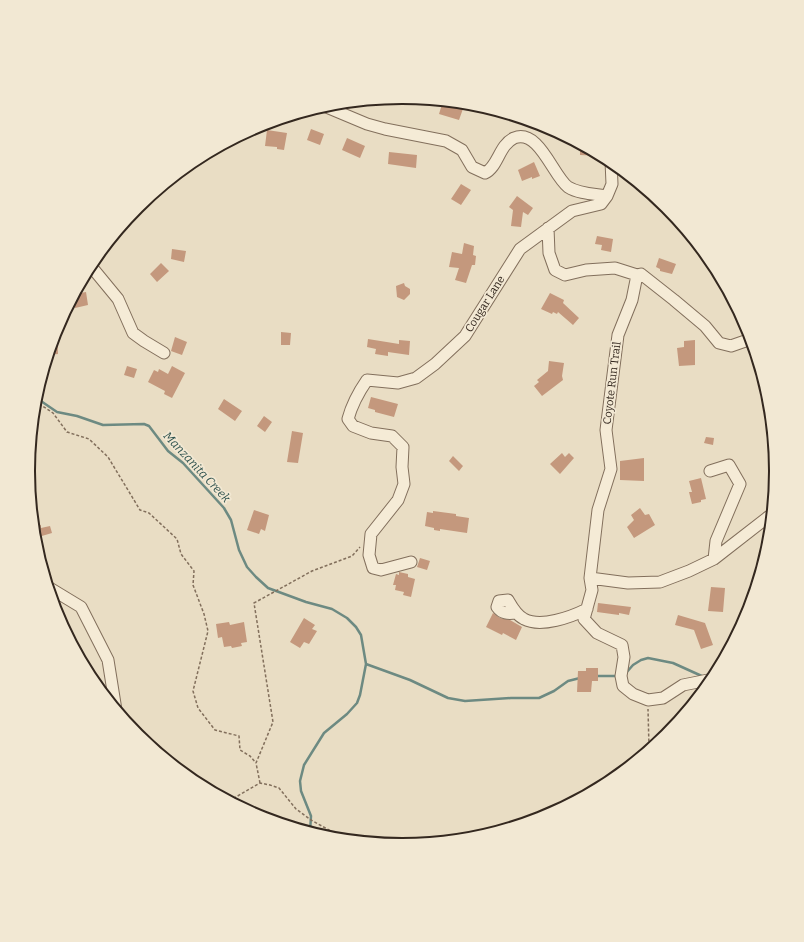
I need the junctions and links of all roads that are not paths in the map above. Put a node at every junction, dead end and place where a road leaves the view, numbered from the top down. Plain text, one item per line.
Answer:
1 (334, 110) edge
2 (611, 170) edge
3 (607, 196) junction
4 (548, 228) junction
5 (95, 271) edge
6 (639, 275) junction
7 (745, 341) edge
8 (164, 353) dead end
9 (710, 471) dead end
10 (766, 518) edge
11 (714, 558) junction
12 (410, 562) dead end
13 (590, 578) junction
14 (55, 592) edge
15 (587, 609) junction
16 (516, 613) dead end
17 (704, 680) edge
18 (114, 698) edge

1 - 3 street
2 - 3 street
3 - 4 street, Cougar Lane
4 - 6 street
4 - 12 street, Cougar Lane
5 - 8 street
6 - 7 street
6 - 13 street, Coyote Run Trail
9 - 11 street
10 - 11 street
11 - 13 street
13 - 15 street, Coyote Run Trail
14 - 18 street
15 - 16 street
15 - 17 street

